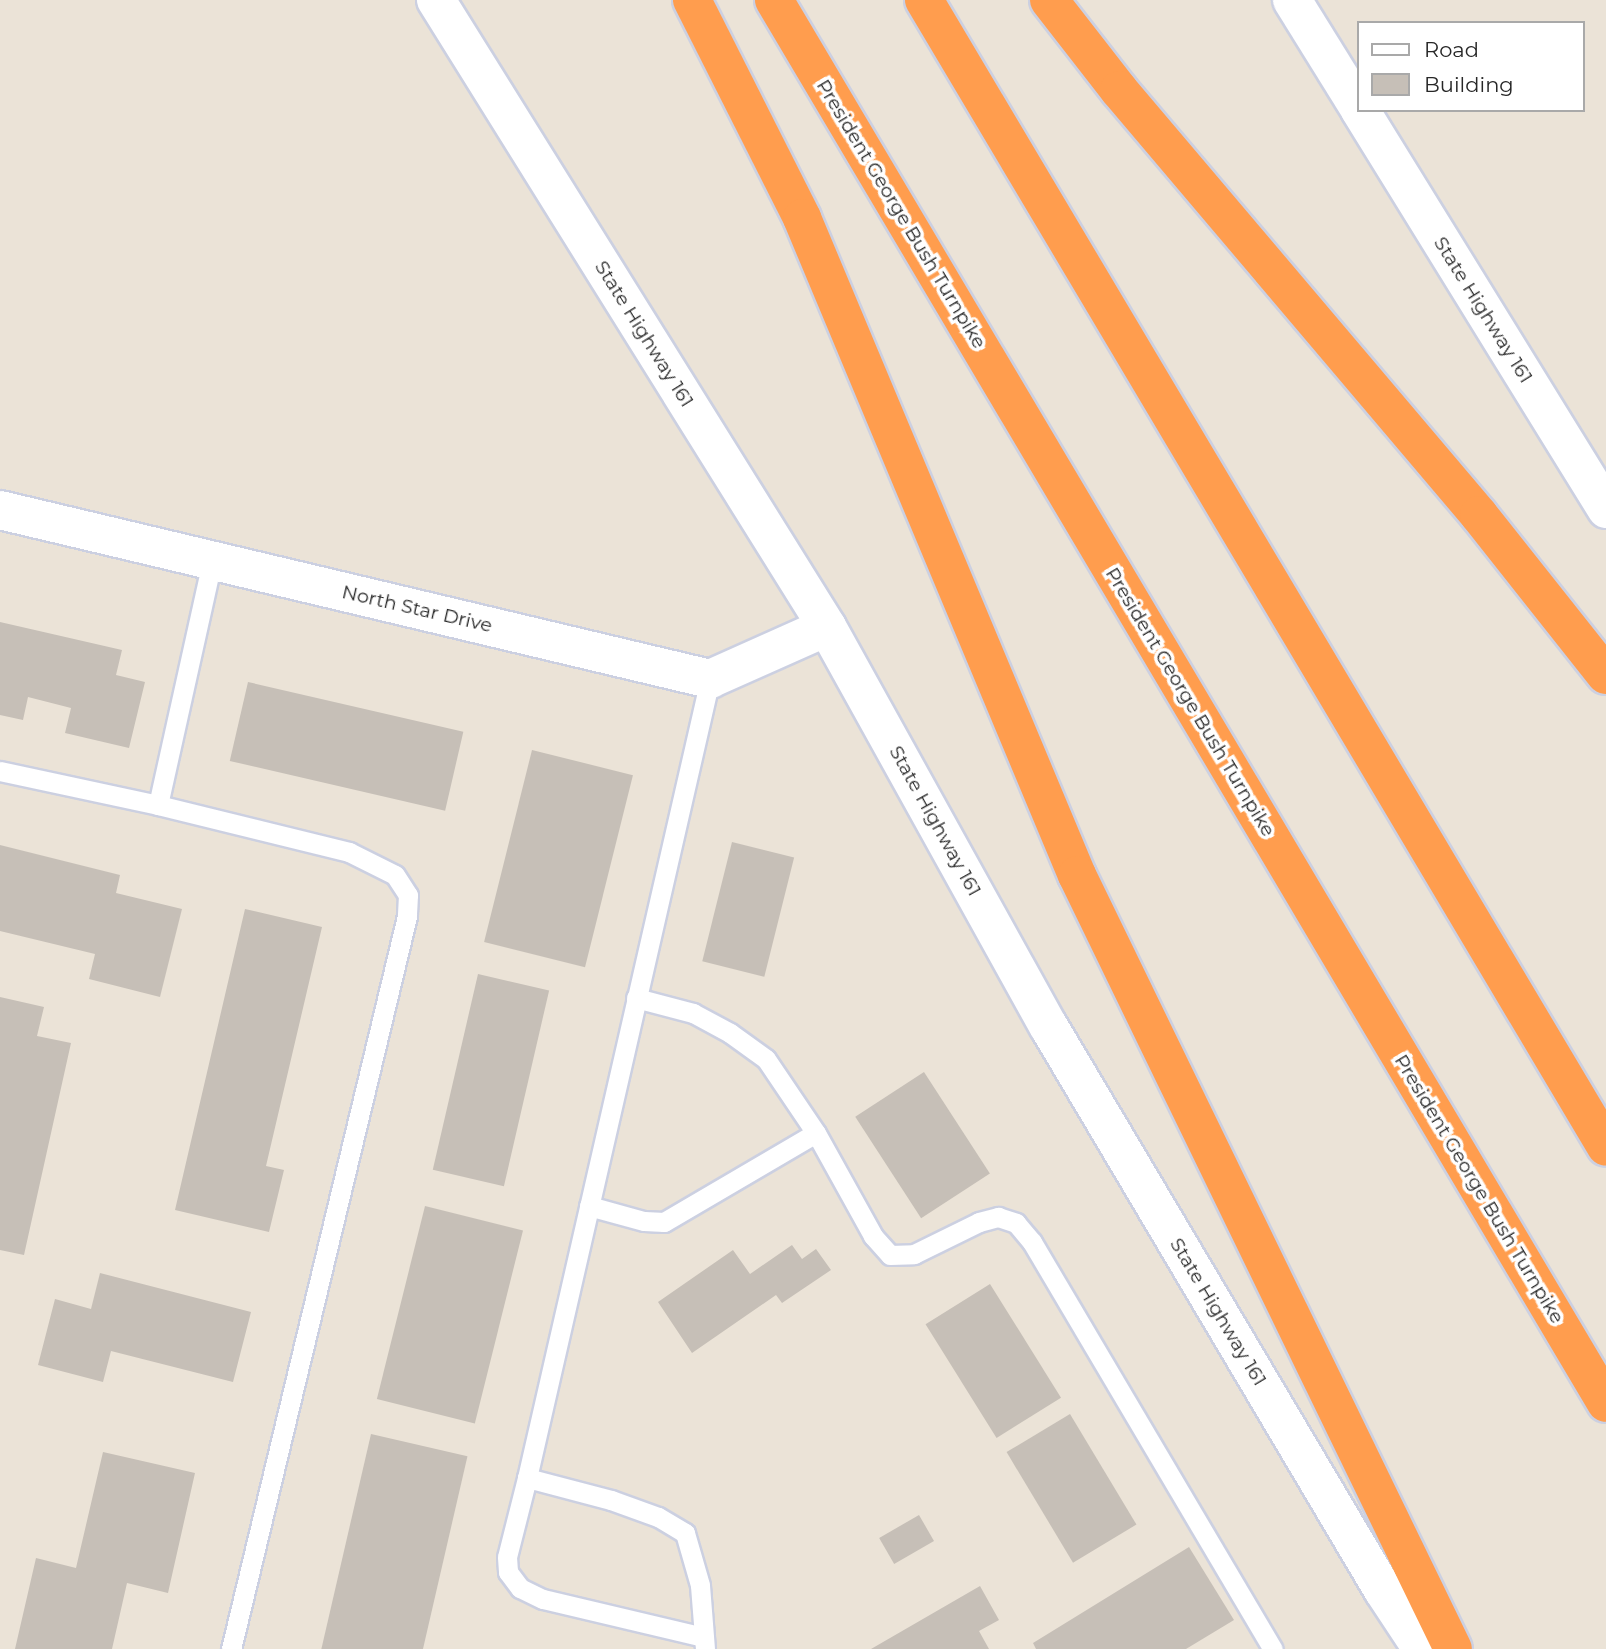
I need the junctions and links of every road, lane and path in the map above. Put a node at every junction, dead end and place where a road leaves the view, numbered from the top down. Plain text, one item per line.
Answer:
1 (436, 0) edge
2 (692, 0) edge
3 (774, 0) edge
4 (924, 0) edge
5 (1049, 0) edge
6 (1293, 0) edge
7 (1358, 106) edge
8 (1362, 112) edge
9 (1606, 509) edge
10 (0, 510) edge
11 (212, 561) junction
12 (827, 627) junction
13 (1606, 676) edge
14 (710, 679) junction
15 (0, 771) edge
16 (158, 805) junction
17 (636, 998) junction
18 (816, 1133) junction
19 (1606, 1147) edge
20 (589, 1206) junction
21 (1606, 1403) edge
22 (527, 1478) junction
23 (705, 1643) edge
24 (231, 1649) edge
25 (1273, 1649) edge
26 (1422, 1649) edge
27 (1452, 1649) edge

1 - 12 main road, State Highway 161
2 - 27 highway
3 - 21 highway, President George Bush Turnpike
4 - 19 highway
5 - 13 highway
6 - 7 main road, State Highway 161
8 - 9 main road, State Highway 161
10 - 11 main road, North Star Drive
11 - 14 main road, North Star Drive
11 - 16 lane
12 - 14 main road
12 - 26 main road, State Highway 161
14 - 17 lane
15 - 16 lane
16 - 24 lane
17 - 18 lane
17 - 20 lane
18 - 20 lane
18 - 25 lane
20 - 22 lane
22 - 23 lane
22 - 23 lane

